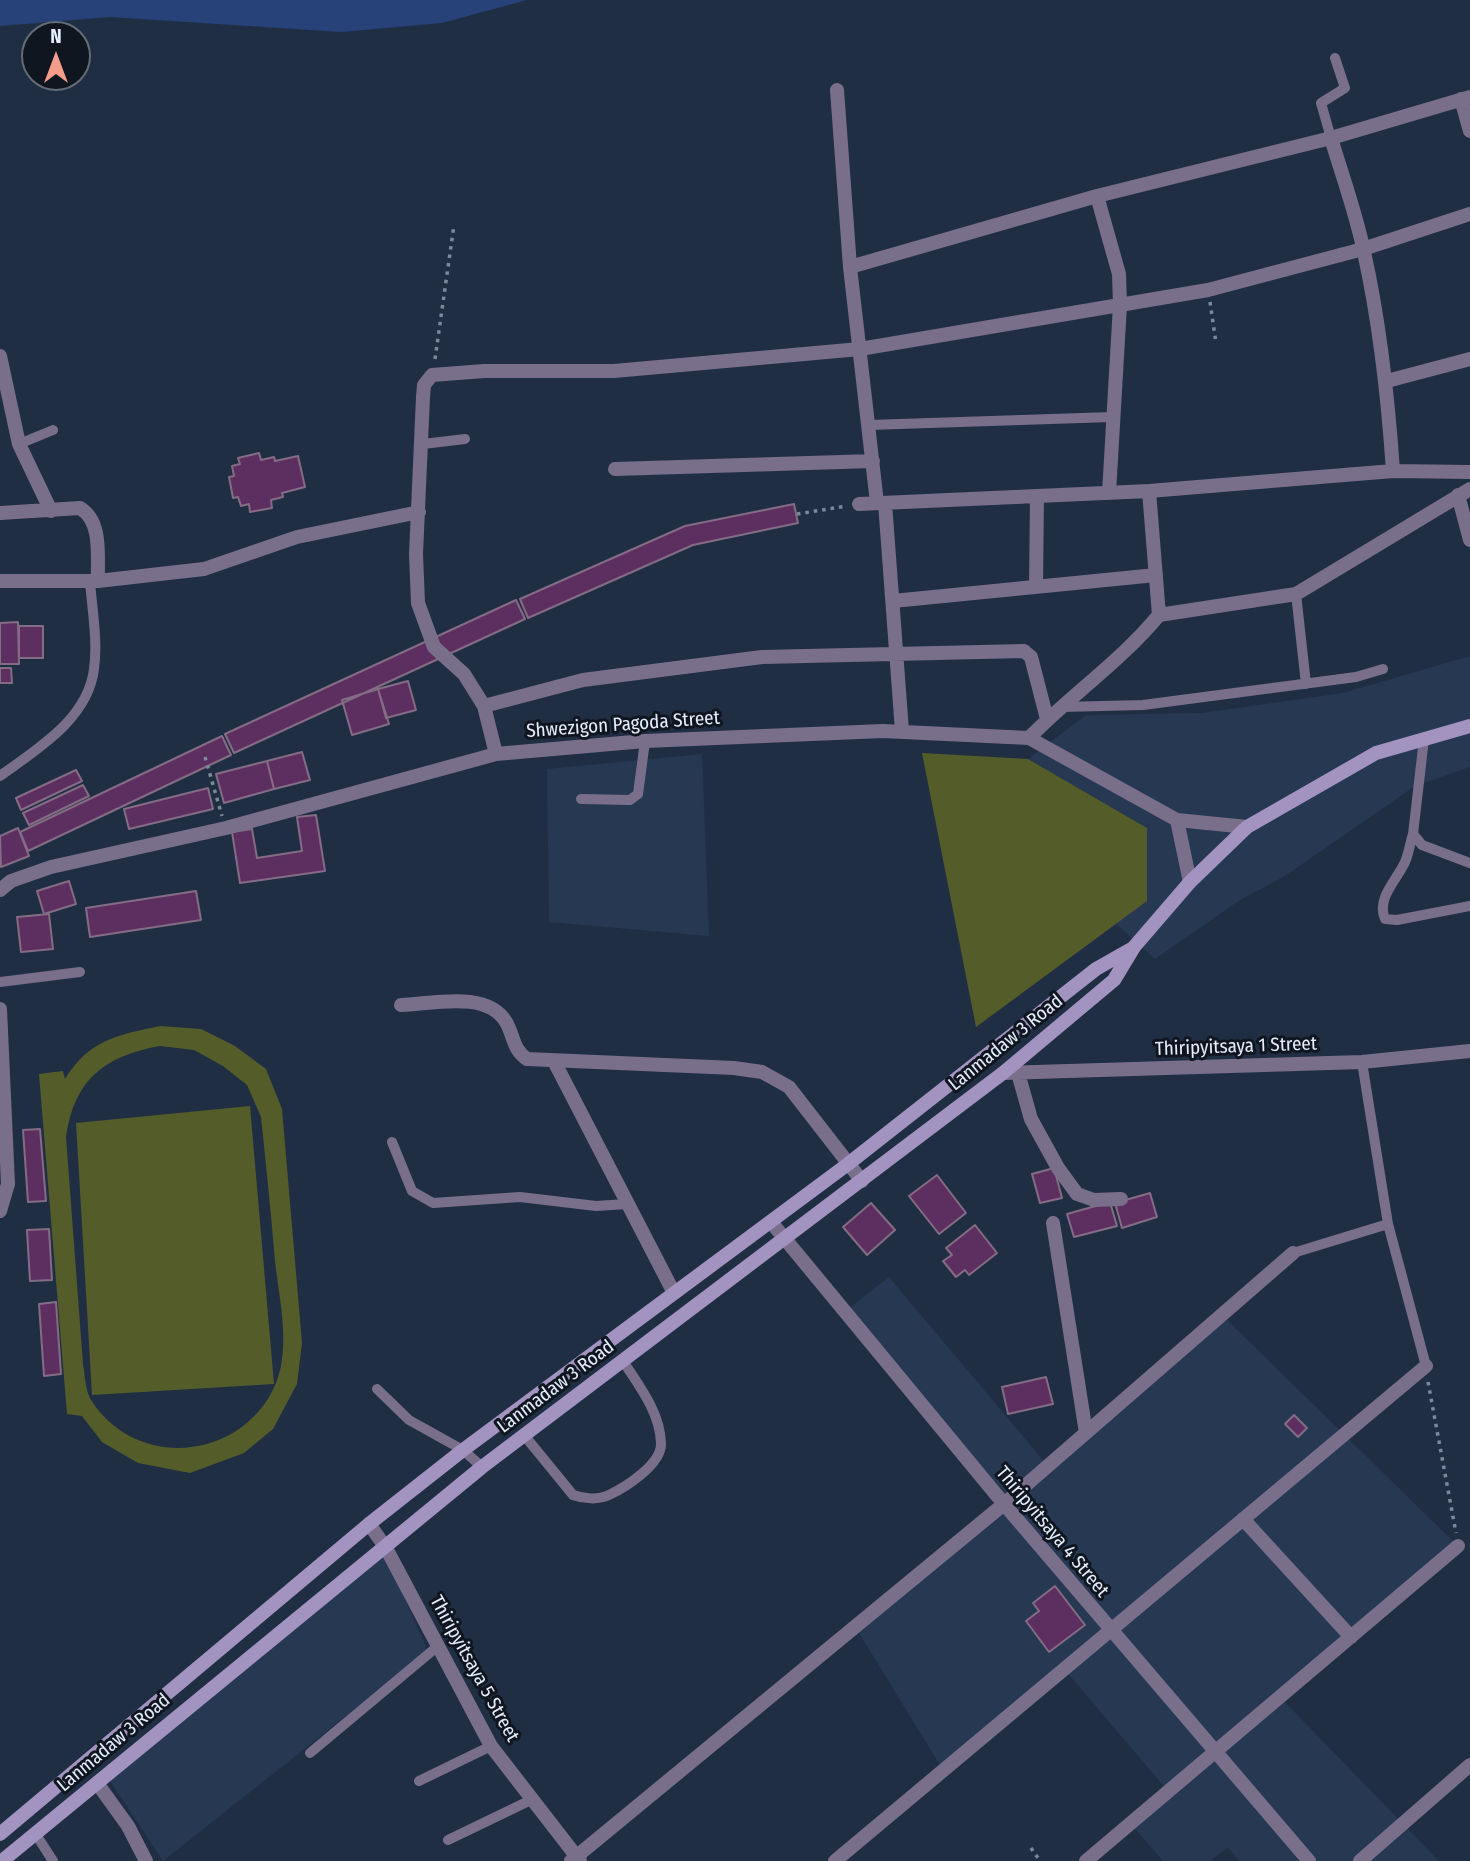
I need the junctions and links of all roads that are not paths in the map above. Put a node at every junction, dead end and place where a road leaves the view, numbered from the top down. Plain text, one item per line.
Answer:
1 (1335, 58) dead end
2 (837, 90) dead end
3 (1466, 98) edge
4 (1470, 131) edge
5 (1331, 138) junction
6 (1097, 196) junction
7 (1470, 214) edge
8 (1363, 249) junction
9 (850, 267) junction
10 (1120, 305) junction
11 (860, 349) junction
12 (1470, 359) edge
13 (1, 362) edge
14 (1387, 381) junction
15 (1112, 417) junction
16 (869, 425) junction
17 (53, 430) dead end
18 (465, 439) dead end
19 (423, 443) junction
20 (19, 444) junction
21 (873, 461) junction
22 (615, 469) dead end
23 (1393, 471) junction
24 (1470, 472) edge
25 (1149, 491) junction
26 (1464, 492) edge
27 (1109, 493) junction
28 (1037, 496) junction
29 (881, 503) junction
30 (859, 504) road end
31 (51, 511) junction
32 (419, 512) junction
33 (0, 513) edge
34 (1470, 540) edge
35 (1156, 575) junction
36 (94, 581) junction
37 (0, 582) edge
38 (1036, 587) junction
39 (1296, 594) junction
40 (893, 601) junction
41 (1159, 615) junction
42 (897, 653) junction
43 (1383, 669) dead end
44 (1306, 684) junction
45 (484, 706) junction
46 (1059, 707) junction
47 (1048, 719) junction
48 (1470, 726) edge
49 (902, 731) junction
50 (1030, 738) junction
51 (1424, 739) junction
52 (645, 741) junction
53 (496, 754) junction
54 (0, 776) edge
55 (581, 799) dead end
56 (1177, 820) junction
57 (1247, 827) junction
58 (1413, 834) junction
59 (1470, 863) edge
60 (1190, 882) junction
61 (0, 890) edge
62 (1470, 906) edge
63 (1134, 947) junction
64 (80, 972) dead end
65 (0, 982) edge
66 (401, 1005) dead end
67 (0, 1009) edge
68 (1470, 1051) edge
69 (1362, 1062) junction
70 (555, 1063) junction
71 (1011, 1073) junction
72 (392, 1142) dead end
73 (848, 1164) junction
74 (862, 1181) junction
75 (1122, 1199) dead end
76 (627, 1204) junction
77 (0, 1211) edge
78 (771, 1222) junction
79 (1053, 1223) dead end
80 (1388, 1224) junction
81 (784, 1240) junction
82 (1293, 1253) joint
83 (674, 1293) junction
84 (623, 1361) junction
85 (1426, 1366) joint
86 (377, 1388) dead end
87 (1086, 1433) junction
88 (524, 1435) junction
89 (463, 1450) junction
90 (481, 1467) junction
91 (1004, 1504) junction
92 (1243, 1519) junction
93 (369, 1524) junction
94 (1458, 1545) road end
95 (386, 1548) junction
96 (1110, 1630) junction
97 (1350, 1637) junction
98 (438, 1646) junction
99 (491, 1745) junction
100 (1216, 1752) junction
101 (310, 1753) dead end
102 (1470, 1765) edge
103 (419, 1781) dead end
104 (97, 1783) junction
105 (533, 1800) junction
106 (1, 1833) edge
107 (35, 1833) junction
108 (448, 1840) dead end
109 (15, 1849) junction
110 (577, 1860) edge
111 (2, 1861) edge
112 (52, 1861) edge
113 (146, 1861) edge
114 (835, 1861) edge
115 (1086, 1861) edge
116 (1309, 1861) edge
117 (1360, 1861) edge

1 - 5 lane
2 - 9 street
3 - 4 street
3 - 5 street
5 - 6 street
5 - 8 street
6 - 9 street
6 - 10 street
7 - 8 street
8 - 10 street
8 - 14 street
9 - 11 street
10 - 11 street
10 - 15 street
11 - 16 street
11 - 19 street
12 - 14 street
13 - 20 street
14 - 23 street
15 - 16 lane
15 - 27 street
16 - 21 street
17 - 20 lane
18 - 19 lane
19 - 32 street
20 - 31 street
21 - 22 street
21 - 29 street
23 - 24 street
23 - 25 street
25 - 27 street
25 - 35 street
26 - 34 street
26 - 39 street
27 - 28 street
28 - 29 street
28 - 38 street
29 - 30 street
29 - 40 street
31 - 33 street
31 - 36 street
32 - 36 street
32 - 45 street
35 - 38 street
35 - 41 street
36 - 37 street
36 - 54 lane
38 - 40 street
39 - 41 street
39 - 44 lane
40 - 42 street
41 - 46 street
42 - 45 street
42 - 47 street
42 - 49 street
43 - 44 lane
44 - 46 lane
45 - 53 street
46 - 47 street
47 - 50 street
48 - 51 main road, Lanmadaw 3 Road
49 - 50 street, Shwezigon Pagoda Street
49 - 52 street, Shwezigon Pagoda Street
50 - 56 street, Shwezigon Pagoda Street
51 - 57 main road, Lanmadaw 3 Road
51 - 58 lane
52 - 53 street, Shwezigon Pagoda Street
52 - 55 lane
53 - 61 street, Shwezigon Pagoda Street
56 - 57 street, Shwezigon Pagoda Street
56 - 60 street
57 - 60 main road, Lanmadaw 3 Road
58 - 59 lane
58 - 62 lane
60 - 63 main road, Lanmadaw 3 Road
63 - 71 main road, Lanmadaw 3 Road
63 - 73 main road, Lanmadaw 3 Road
64 - 65 lane
66 - 70 street
67 - 77 street
68 - 69 street, Thiripyitsaya 1 Street
69 - 71 street, Thiripyitsaya 1 Street
69 - 80 lane
70 - 73 street
70 - 76 street
71 - 74 main road, Lanmadaw 3 Road
71 - 75 street
72 - 76 lane
73 - 74 street
73 - 78 main road, Lanmadaw 3 Road
74 - 81 main road, Lanmadaw 3 Road
76 - 83 street
78 - 81 street, Thiripyitsaya 4 Street
78 - 83 main road, Lanmadaw 3 Road
79 - 87 street
80 - 82 lane
80 - 85 lane
81 - 84 main road, Lanmadaw 3 Road
81 - 91 street, Thiripyitsaya 4 Street
82 - 87 street
83 - 89 main road, Lanmadaw 3 Road
84 - 88 main road, Lanmadaw 3 Road
84 - 88 lane
85 - 92 street
86 - 89 lane
87 - 91 street
88 - 90 main road, Lanmadaw 3 Road
89 - 90 lane
89 - 93 main road, Lanmadaw 3 Road
90 - 95 main road, Lanmadaw 3 Road
91 - 96 street, Thiripyitsaya 4 Street
91 - 110 street
92 - 96 street
92 - 97 street
93 - 95 street, Thiripyitsaya 5 Street
93 - 106 main road, Lanmadaw 3 Road
94 - 97 street
95 - 98 street, Thiripyitsaya 5 Street
95 - 104 main road, Lanmadaw 3 Road
96 - 100 street, Thiripyitsaya 4 Street
96 - 114 street
97 - 100 street
98 - 99 street, Thiripyitsaya 5 Street
98 - 101 lane
99 - 103 lane
99 - 105 street, Thiripyitsaya 5 Street
100 - 115 street
100 - 116 street, Thiripyitsaya 4 Street
102 - 117 street
104 - 107 main road, Lanmadaw 3 Road
104 - 113 street
105 - 108 lane
105 - 110 street, Thiripyitsaya 5 Street
106 - 109 main road
107 - 109 main road, Lanmadaw 3 Road
107 - 112 lane
109 - 111 main road, Lanmadaw 3 Road

